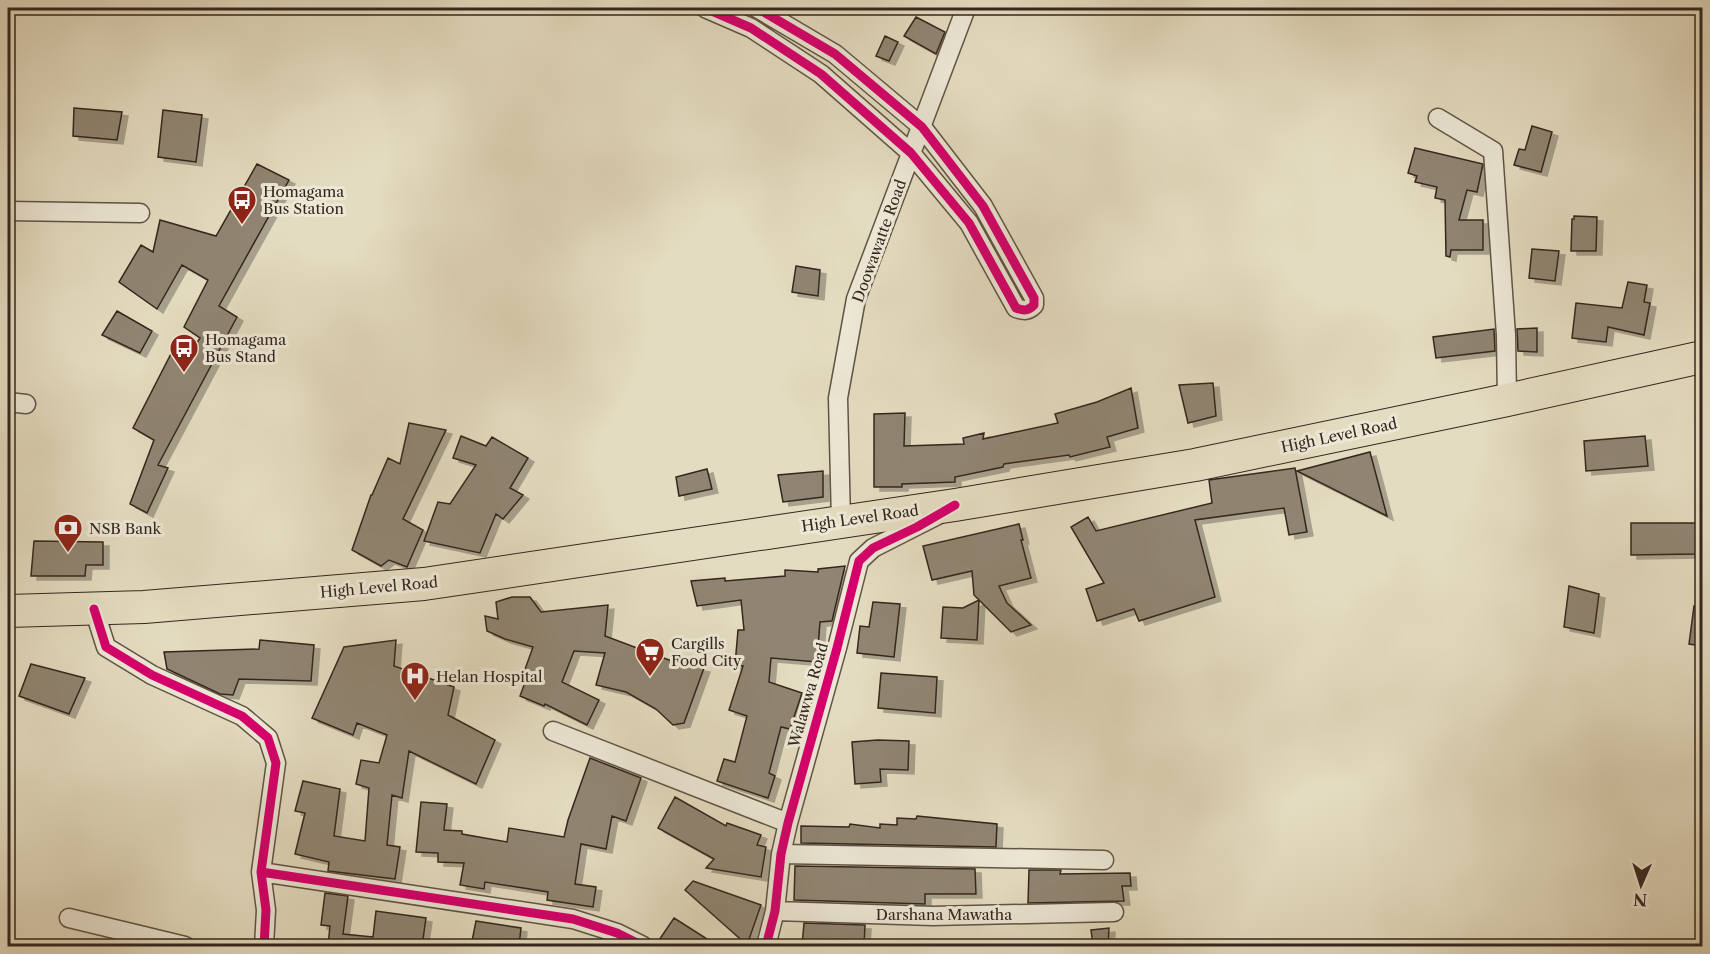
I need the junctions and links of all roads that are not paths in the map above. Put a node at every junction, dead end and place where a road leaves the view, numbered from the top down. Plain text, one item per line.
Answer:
1 (705, 8) edge
2 (757, 8) edge
3 (966, 8) edge
4 (1438, 118) dead end
5 (922, 127) junction
6 (911, 153) junction
7 (8, 211) edge
8 (140, 213) dead end
9 (1702, 357) edge
10 (1507, 400) junction
11 (8, 402) edge
12 (26, 404) dead end
13 (955, 505) junction
14 (841, 521) junction
15 (94, 609) junction
16 (8, 611) edge
17 (553, 731) dead end
18 (788, 823) junction
19 (781, 854) junction
20 (1104, 860) dead end
21 (261, 872) junction
22 (775, 911) junction
23 (1114, 912) dead end
24 (69, 918) dead end
25 (185, 946) edge
26 (264, 946) edge
27 (644, 946) edge
28 (766, 946) edge

1 - 6 street
2 - 5 street
3 - 5 street, Doowawatte Road
4 - 10 street
5 - 6 street, Doowawatte Road
5 - 6 street
6 - 14 street, Doowawatte Road
7 - 8 street
9 - 10 highway, High Level Road
10 - 13 highway, High Level Road
11 - 12 street
13 - 14 highway, High Level Road
13 - 18 street, Walawwa Road
14 - 15 highway, High Level Road
15 - 16 highway, High Level Road
15 - 21 street
17 - 18 street
18 - 19 street, Walawwa Road
19 - 20 street
19 - 22 street, Walawwa Road
21 - 26 street
21 - 27 street
22 - 23 street, Darshana Mawatha
22 - 28 street, Walawwa Road
24 - 25 street

